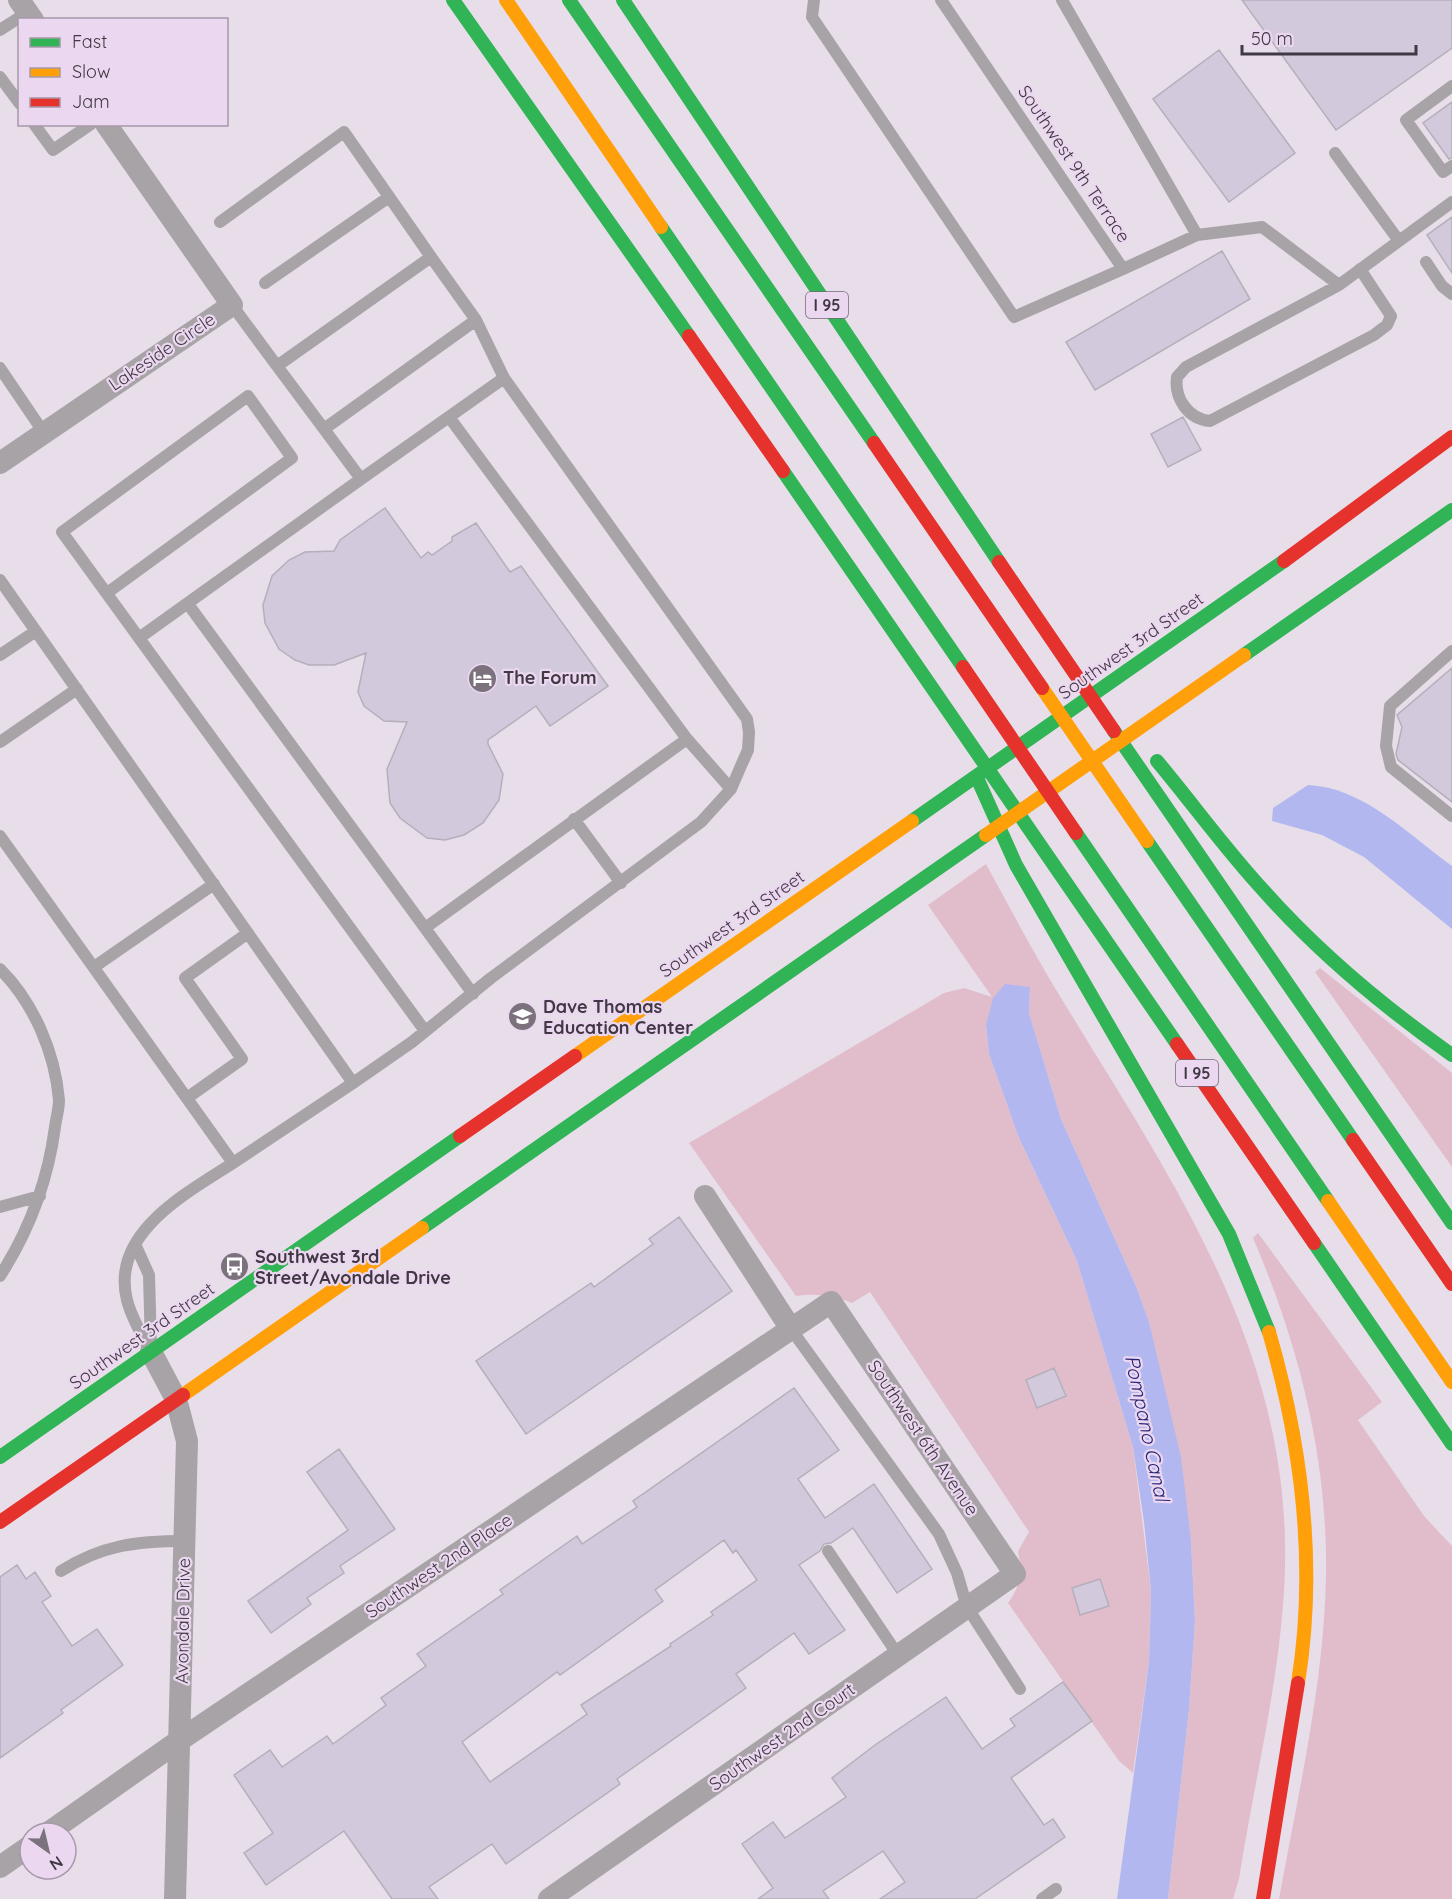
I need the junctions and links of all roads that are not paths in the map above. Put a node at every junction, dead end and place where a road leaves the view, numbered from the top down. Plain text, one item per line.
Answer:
1 (453, 0) edge
2 (506, 0) edge
3 (569, 0) edge
4 (623, 0) edge
5 (813, 0) edge
6 (941, 0) edge
7 (1062, 0) edge
8 (27, 10) edge
9 (0, 30) edge
10 (0, 77) edge
11 (1452, 86) edge
12 (18, 101) edge
13 (35, 126) edge
14 (88, 126) edge
15 (107, 126) edge
16 (1335, 153) dead end
17 (1452, 166) edge
18 (389, 197) junction
19 (1452, 202) edge
20 (220, 222) dead end
21 (1197, 235) junction
22 (1399, 241) junction
23 (431, 256) junction
24 (1425, 262) dead end
25 (1360, 269) junction
26 (1124, 270) junction
27 (265, 284) dead end
28 (1339, 285) junction
29 (1452, 294) edge
30 (232, 304) junction
31 (476, 320) junction
32 (277, 366) junction
33 (0, 368) edge
34 (504, 378) junction
35 (449, 417) junction
36 (324, 429) junction
37 (44, 433) junction
38 (1452, 437) edge
39 (0, 463) edge
40 (362, 480) junction
41 (1452, 510) edge
42 (0, 580) edge
43 (107, 593) junction
44 (188, 604) junction
45 (1031, 610) junction
46 (36, 631) junction
47 (139, 638) junction
48 (1452, 651) edge
49 (0, 655) edge
50 (77, 689) junction
51 (942, 702) junction
52 (687, 739) junction
53 (0, 742) edge
54 (731, 789) junction
55 (1452, 816) edge
56 (574, 819) junction
57 (0, 836) edge
58 (621, 883) junction
59 (214, 884) junction
60 (425, 928) junction
61 (248, 933) junction
62 (94, 967) junction
63 (0, 969) edge
64 (472, 994) junction
65 (425, 1031) junction
66 (1452, 1055) edge
67 (353, 1083) junction
68 (187, 1098) junction
69 (233, 1163) junction
70 (40, 1196) junction
71 (705, 1197) dead end
72 (0, 1207) edge
73 (1452, 1223) edge
74 (135, 1244) junction
75 (0, 1276) edge
76 (1452, 1284) edge
77 (831, 1302) joint
78 (791, 1329) junction
79 (151, 1352) junction
80 (1452, 1382) edge
81 (176, 1398) junction
82 (1452, 1444) edge
83 (0, 1456) edge
84 (0, 1522) edge
85 (185, 1541) junction
86 (828, 1551) dead end
87 (61, 1571) dead end
88 (1015, 1574) joint
89 (967, 1607) junction
90 (898, 1655) junction
91 (1020, 1689) dead end
92 (180, 1740) junction
93 (65, 1821) edge
94 (18, 1854) edge
95 (0, 1867) edge
96 (1056, 1889) dead end
97 (175, 1899) edge
98 (549, 1899) edge
99 (1042, 1899) edge
100 (1263, 1899) edge

1 - 51 main road, I 95
2 - 80 main road
3 - 76 main road
4 - 45 main road, I 95
5 - 26 lane
6 - 26 lane, Southwest 9th Terrace
7 - 21 lane
8 - 9 lane
10 - 12 lane
11 - 17 lane
13 - 14 lane
15 - 30 street, Lakeside Circle
16 - 22 lane
18 - 20 lane
18 - 23 lane
18 - 27 lane
19 - 22 lane
21 - 26 lane, Southwest 9th Terrace
21 - 28 lane, Southwest 9th Terrace
22 - 25 lane
23 - 31 lane
23 - 32 lane
24 - 29 lane
25 - 28 lane
25 - 28 lane
30 - 32 lane
30 - 37 street, Lakeside Circle
31 - 34 lane
31 - 36 lane
32 - 36 lane
33 - 37 lane
34 - 35 lane
34 - 54 lane
35 - 40 lane
35 - 52 lane
36 - 40 lane
37 - 39 street, Lakeside Circle
38 - 79 main road, Southwest 3rd Street
40 - 44 lane
41 - 81 main road
42 - 46 lane
43 - 43 lane
43 - 47 lane
44 - 47 lane
44 - 60 lane
45 - 66 main road
45 - 73 main road, I 95
46 - 49 lane
46 - 50 lane
47 - 65 lane
48 - 55 lane
50 - 53 lane
50 - 59 lane
51 - 82 main road, I 95
51 - 100 main road
52 - 54 lane
52 - 56 lane
54 - 58 lane
56 - 58 lane
56 - 60 lane
57 - 62 lane
58 - 64 lane
59 - 61 lane
59 - 62 lane
60 - 64 lane
61 - 67 lane
61 - 68 lane
62 - 68 lane
63 - 70 lane
64 - 65 lane
65 - 67 lane
67 - 69 lane
68 - 69 lane
69 - 74 lane
70 - 72 lane
70 - 75 lane
71 - 78 street
74 - 79 lane
74 - 79 lane
77 - 78 street, Southwest 2nd Place
77 - 88 street, Southwest 6th Avenue
78 - 89 lane
78 - 92 street, Southwest 2nd Place
79 - 81 street, Avondale Drive
79 - 83 main road, Southwest 3rd Street
81 - 84 main road
81 - 85 street, Avondale Drive
85 - 87 lane
85 - 92 street, Avondale Drive
86 - 90 lane
88 - 89 street, Southwest 2nd Court
89 - 90 street, Southwest 2nd Court
89 - 91 lane
90 - 98 street, Southwest 2nd Court
92 - 93 street, Southwest 2nd Place
92 - 97 street, Avondale Drive
94 - 95 street
96 - 99 lane

